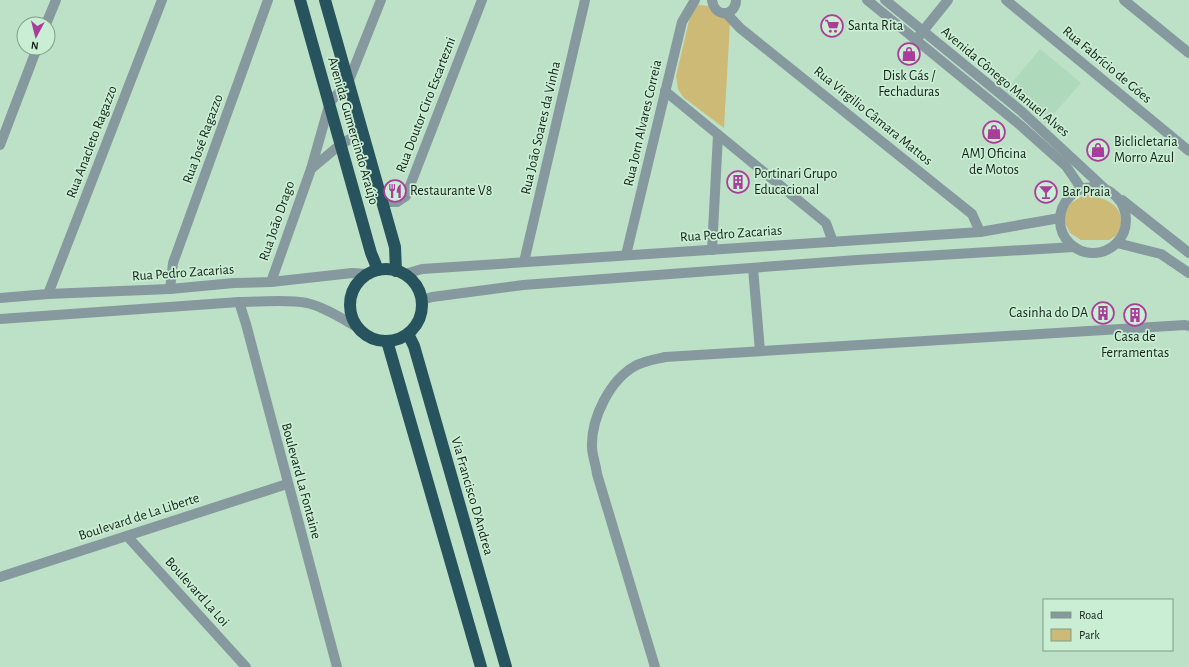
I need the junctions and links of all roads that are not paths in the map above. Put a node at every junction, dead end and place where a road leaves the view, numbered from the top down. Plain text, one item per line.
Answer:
1 (56, 0) edge
2 (162, 0) edge
3 (268, 0) edge
4 (300, 0) edge
5 (325, 0) edge
6 (381, 0) edge
7 (482, 0) edge
8 (585, 0) edge
9 (695, 0) edge
10 (712, 0) edge
11 (867, 0) edge
12 (885, 0) edge
13 (948, 0) edge
14 (1006, 0) edge
15 (1124, 0) edge
16 (734, 5) edge
17 (49, 16) edge
18 (923, 31) junction
19 (916, 40) junction
20 (1189, 53) edge
21 (34, 56) edge
22 (348, 83) junction
23 (665, 91) junction
24 (330, 102) junction
25 (363, 132) junction
26 (718, 135) junction
27 (341, 144) junction
28 (0, 146) edge
29 (1189, 151) edge
30 (311, 169) junction
31 (1081, 188) junction
32 (1104, 188) junction
33 (1114, 193) junction
34 (382, 202) junction
35 (1060, 218) junction
36 (980, 232) junction
37 (833, 242) junction
38 (1116, 244) junction
39 (1074, 247) junction
40 (712, 250) junction
41 (1189, 253) edge
42 (626, 255) junction
43 (524, 262) junction
44 (754, 268) junction
45 (373, 272) junction
46 (401, 272) junction
47 (1188, 272) edge
48 (271, 282) junction
49 (170, 289) junction
50 (48, 294) junction
51 (0, 298) edge
52 (422, 300) junction
53 (238, 302) junction
54 (0, 319) edge
55 (1189, 326) edge
56 (357, 327) junction
57 (408, 334) junction
58 (388, 341) junction
59 (760, 351) junction
60 (287, 484) junction
61 (127, 536) junction
62 (0, 577) edge
63 (246, 667) edge
64 (336, 667) edge
65 (481, 667) edge
66 (506, 667) edge
67 (655, 667) edge

1 - 17 street
2 - 50 street, Rua Anacleto Ragazzo
3 - 49 street, Rua José Ragazzo
4 - 24 highway, Avenida Gumercindo Araújo
5 - 22 highway, Avenida Gumercindo Araújo
6 - 22 street, Rua João Drago
7 - 34 street, Rua Doutor Ciro Escartezni
8 - 43 street, Rua João Soares da Vinha
9 - 23 street, Rua Jorn Alvares Correia
10 - 16 street, Rua Virgilio Câmara Mattos
11 - 19 street, Avenida Cônego Manuel Alves
12 - 18 street, Avenida Cônego Manuel Alves
13 - 18 street
14 - 29 street, Rua Fabrício de Góes
15 - 20 street
16 - 36 street, Rua Virgilio Câmara Mattos
18 - 19 street
18 - 32 street, Avenida Cônego Manuel Alves
19 - 31 street, Avenida Cônego Manuel Alves
21 - 28 street
22 - 24 street, Rua João Drago
22 - 25 highway, Avenida Gumercindo Araújo
23 - 26 street
23 - 42 street, Rua Jorn Alvares Correia
24 - 27 highway, Avenida Gumercindo Araújo
24 - 30 street, Rua João Drago
25 - 27 street, Rua João Drago
25 - 34 highway, Avenida Gumercindo Araújo
26 - 37 street
26 - 40 street
27 - 30 street, Rua João Drago
27 - 45 highway, Avenida Gumercindo Araújo
30 - 48 street, Rua João Drago
31 - 32 street
31 - 35 street
32 - 33 street
33 - 38 street
33 - 41 street
34 - 46 highway, Avenida Gumercindo Araújo
35 - 36 street, Rua Pedro Zacarias
35 - 39 street
36 - 37 street, Rua Pedro Zacarias
37 - 40 street, Rua Pedro Zacarias
38 - 39 street
38 - 47 street
39 - 44 street
40 - 42 street, Rua Pedro Zacarias
42 - 43 street, Rua Pedro Zacarias
43 - 46 street, Rua Pedro Zacarias
44 - 52 street
44 - 59 street
45 - 46 highway
45 - 48 street, Rua Pedro Zacarias
45 - 56 highway
46 - 52 highway
48 - 49 street, Rua Pedro Zacarias
49 - 50 street, Rua Pedro Zacarias
50 - 51 street, Rua Pedro Zacarias
52 - 57 highway
53 - 54 street
53 - 56 street
53 - 60 street, Boulevard La Fontaine
55 - 59 street
56 - 58 highway
57 - 58 highway
57 - 66 highway, Via Francisco D'Andrea
58 - 65 highway
59 - 67 street
60 - 61 street, Boulevard de La Liberte
60 - 64 street, Boulevard La Fontaine
61 - 62 street, Boulevard de La Liberte
61 - 63 street, Boulevard La Loi

